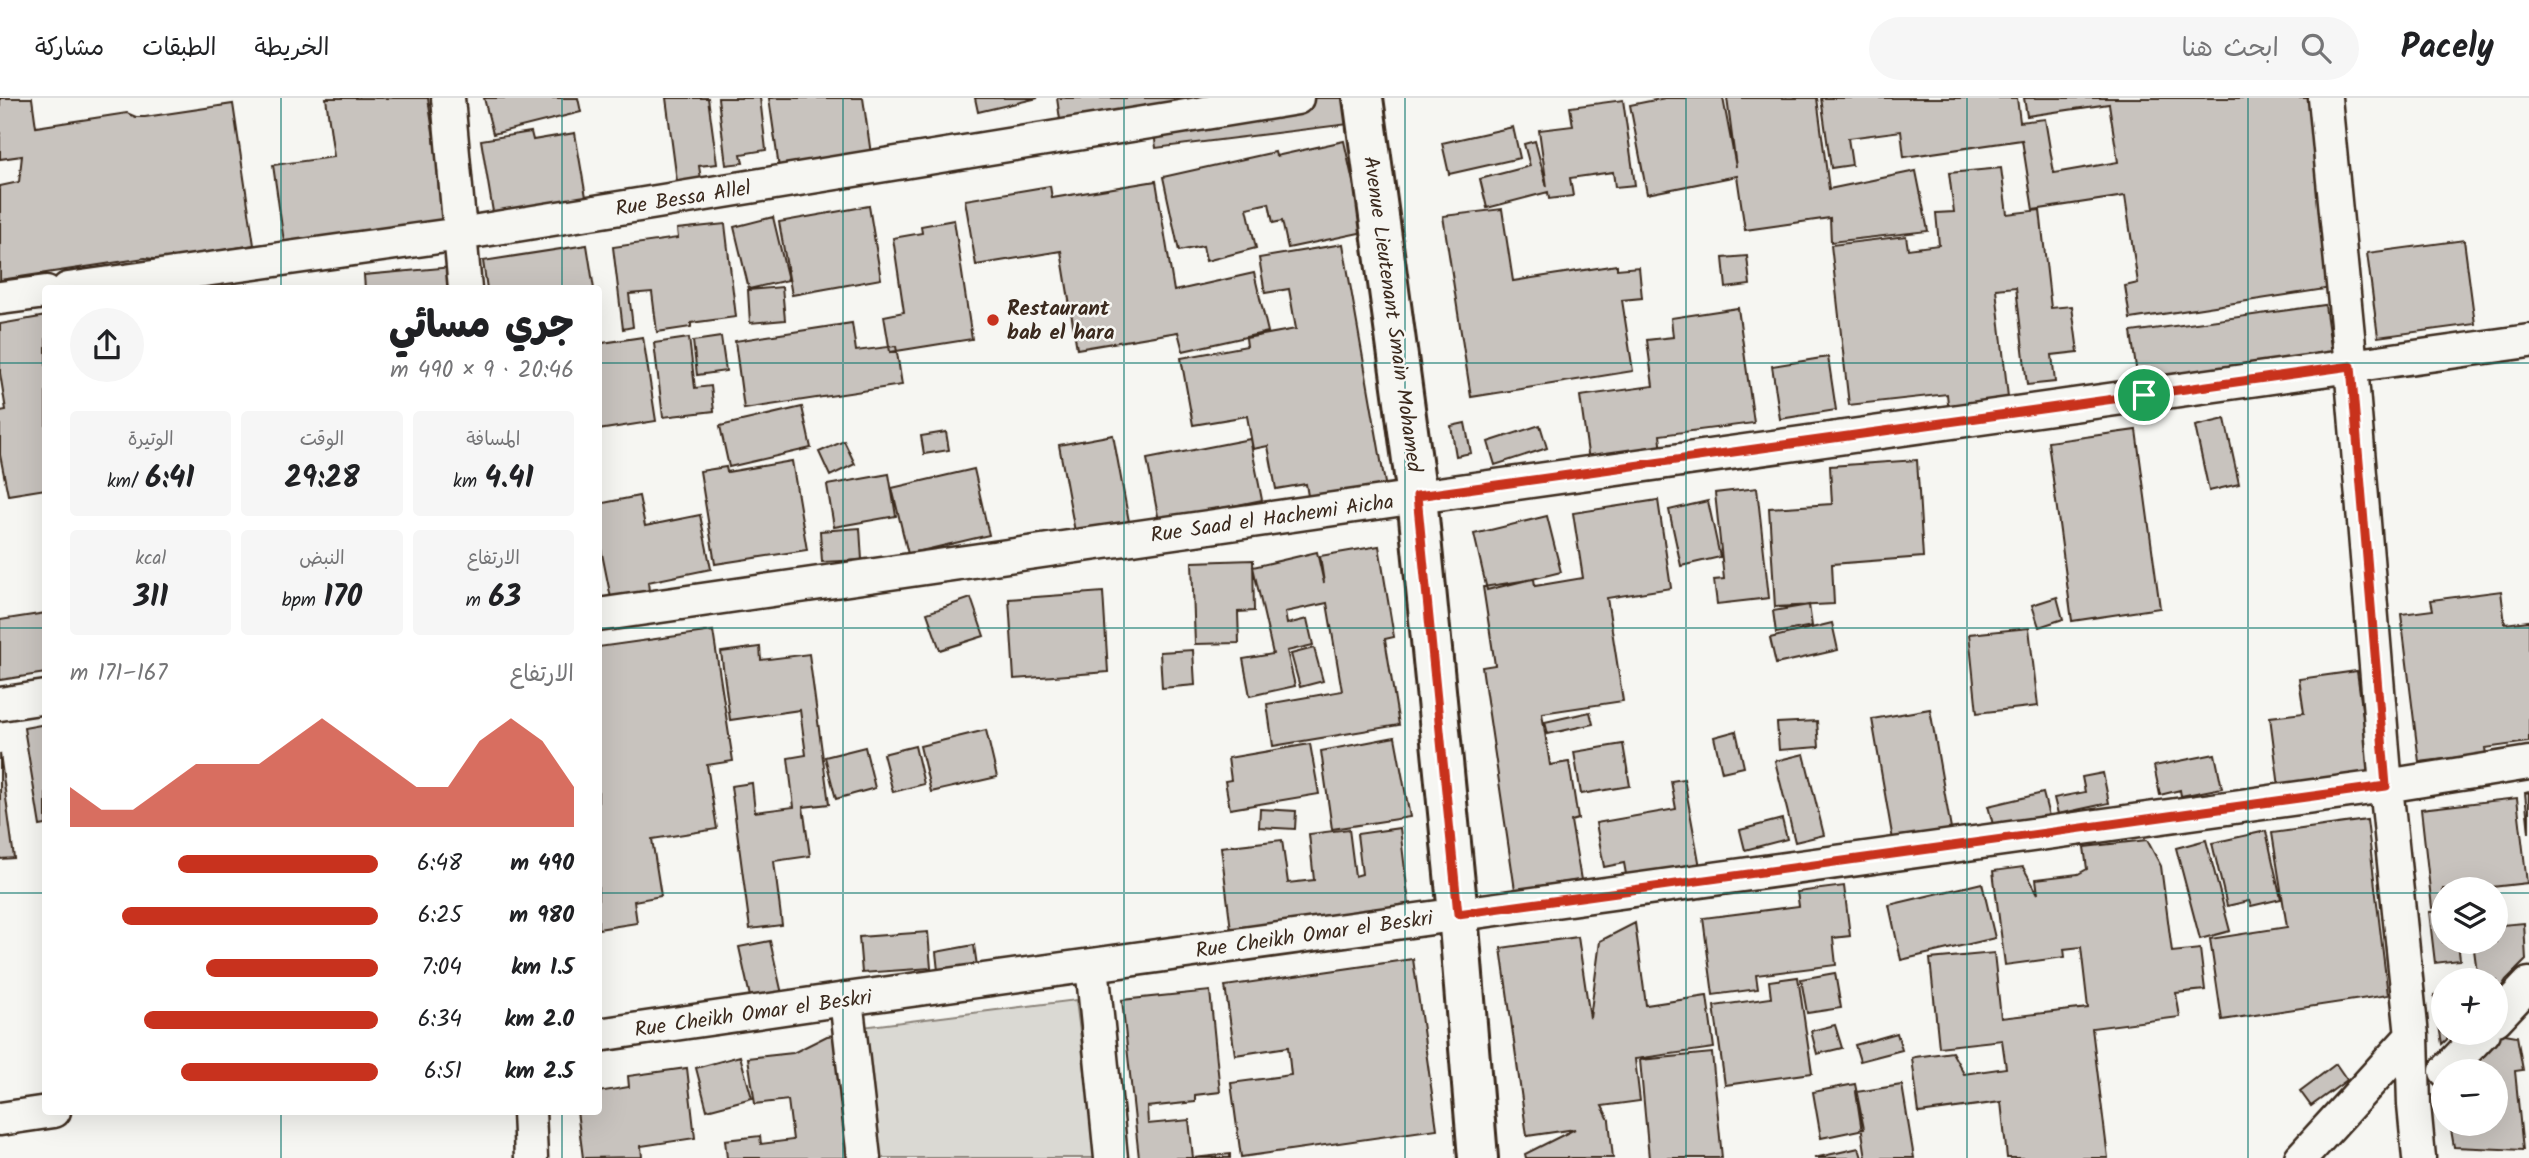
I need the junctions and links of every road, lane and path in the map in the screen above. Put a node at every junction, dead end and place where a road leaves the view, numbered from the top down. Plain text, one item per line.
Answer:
1 (448, 98) edge
2 (1297, 98) edge
3 (1363, 98) edge
4 (2325, 98) edge
5 (460, 234) junction
6 (97, 285) edge
7 (465, 285) edge
8 (42, 293) edge
9 (0, 298) edge
10 (2529, 341) edge
11 (2351, 366) junction
12 (1417, 496) junction
13 (602, 614) edge
14 (42, 698) edge
15 (0, 704) edge
16 (2529, 763) edge
17 (2386, 786) junction
18 (1458, 914) junction
19 (1092, 965) junction
20 (2529, 984) edge
21 (846, 999) junction
22 (2508, 1006) edge
23 (602, 1034) edge
24 (2412, 1035) junction
25 (2471, 1045) edge
26 (2458, 1059) edge
27 (2431, 1087) edge
28 (2414, 1105) junction
29 (42, 1113) edge
30 (529, 1115) edge
31 (0, 1119) edge
32 (531, 1158) edge
33 (864, 1158) edge
34 (1111, 1158) edge
35 (1478, 1158) edge
36 (2301, 1158) edge
37 (2419, 1158) edge

1 - 5 street
2 - 5 street, Rue Bessa Allel
3 - 12 main road, Avenue Lieutenant Smain Mohamed
4 - 11 street
5 - 6 street, Rue Bessa Allel
5 - 7 street
8 - 9 street
10 - 11 street, Rue Saad el Hachemi Aicha
11 - 12 street, Rue Saad el Hachemi Aicha
11 - 17 street
12 - 13 street, Rue Saad el Hachemi Aicha
12 - 18 main road, Avenue Lieutenant Smain Mohamed
14 - 15 street
16 - 17 street, Rue Cheikh Omar el Beskri
17 - 18 street, Rue Cheikh Omar el Beskri
17 - 24 street
18 - 19 street, Rue Cheikh Omar el Beskri
18 - 35 main road, Avenue Lieutenant Smain Mohamed
19 - 21 street, Rue Cheikh Omar el Beskri
19 - 34 street
20 - 22 street
21 - 23 street, Rue Cheikh Omar el Beskri
21 - 33 street
24 - 28 street
24 - 36 street
25 - 26 street
27 - 28 street
28 - 37 street
29 - 31 street
30 - 32 street

